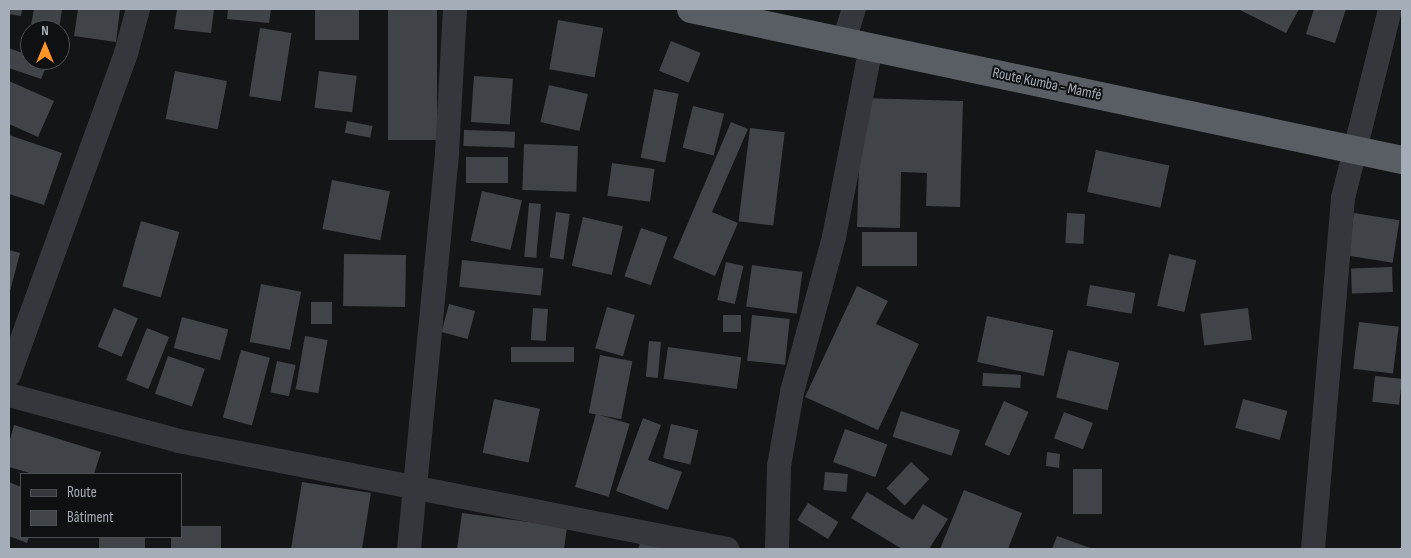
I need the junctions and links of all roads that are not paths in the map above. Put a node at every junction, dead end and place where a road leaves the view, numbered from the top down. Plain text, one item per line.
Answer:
1 (138, 9) edge
2 (455, 9) edge
3 (691, 9) edge
4 (854, 9) edge
5 (1390, 9) edge
6 (844, 41) junction
7 (871, 46) junction
8 (1352, 150) junction
9 (1402, 160) edge
10 (9, 375) edge
11 (9, 395) edge
12 (415, 488) junction
13 (409, 549) edge
14 (727, 549) edge
15 (777, 549) edge
16 (1313, 549) edge

1 - 10 street
2 - 12 street
3 - 6 highway, Route Kumba - Mamfé
4 - 6 street
5 - 8 street
6 - 7 highway, Route Kumba - Mamfé
7 - 8 highway, Route Kumba - Mamfé
7 - 15 street
8 - 9 highway, Route Kumba - Mamfé
8 - 16 street
11 - 12 street
12 - 13 street
12 - 14 street

